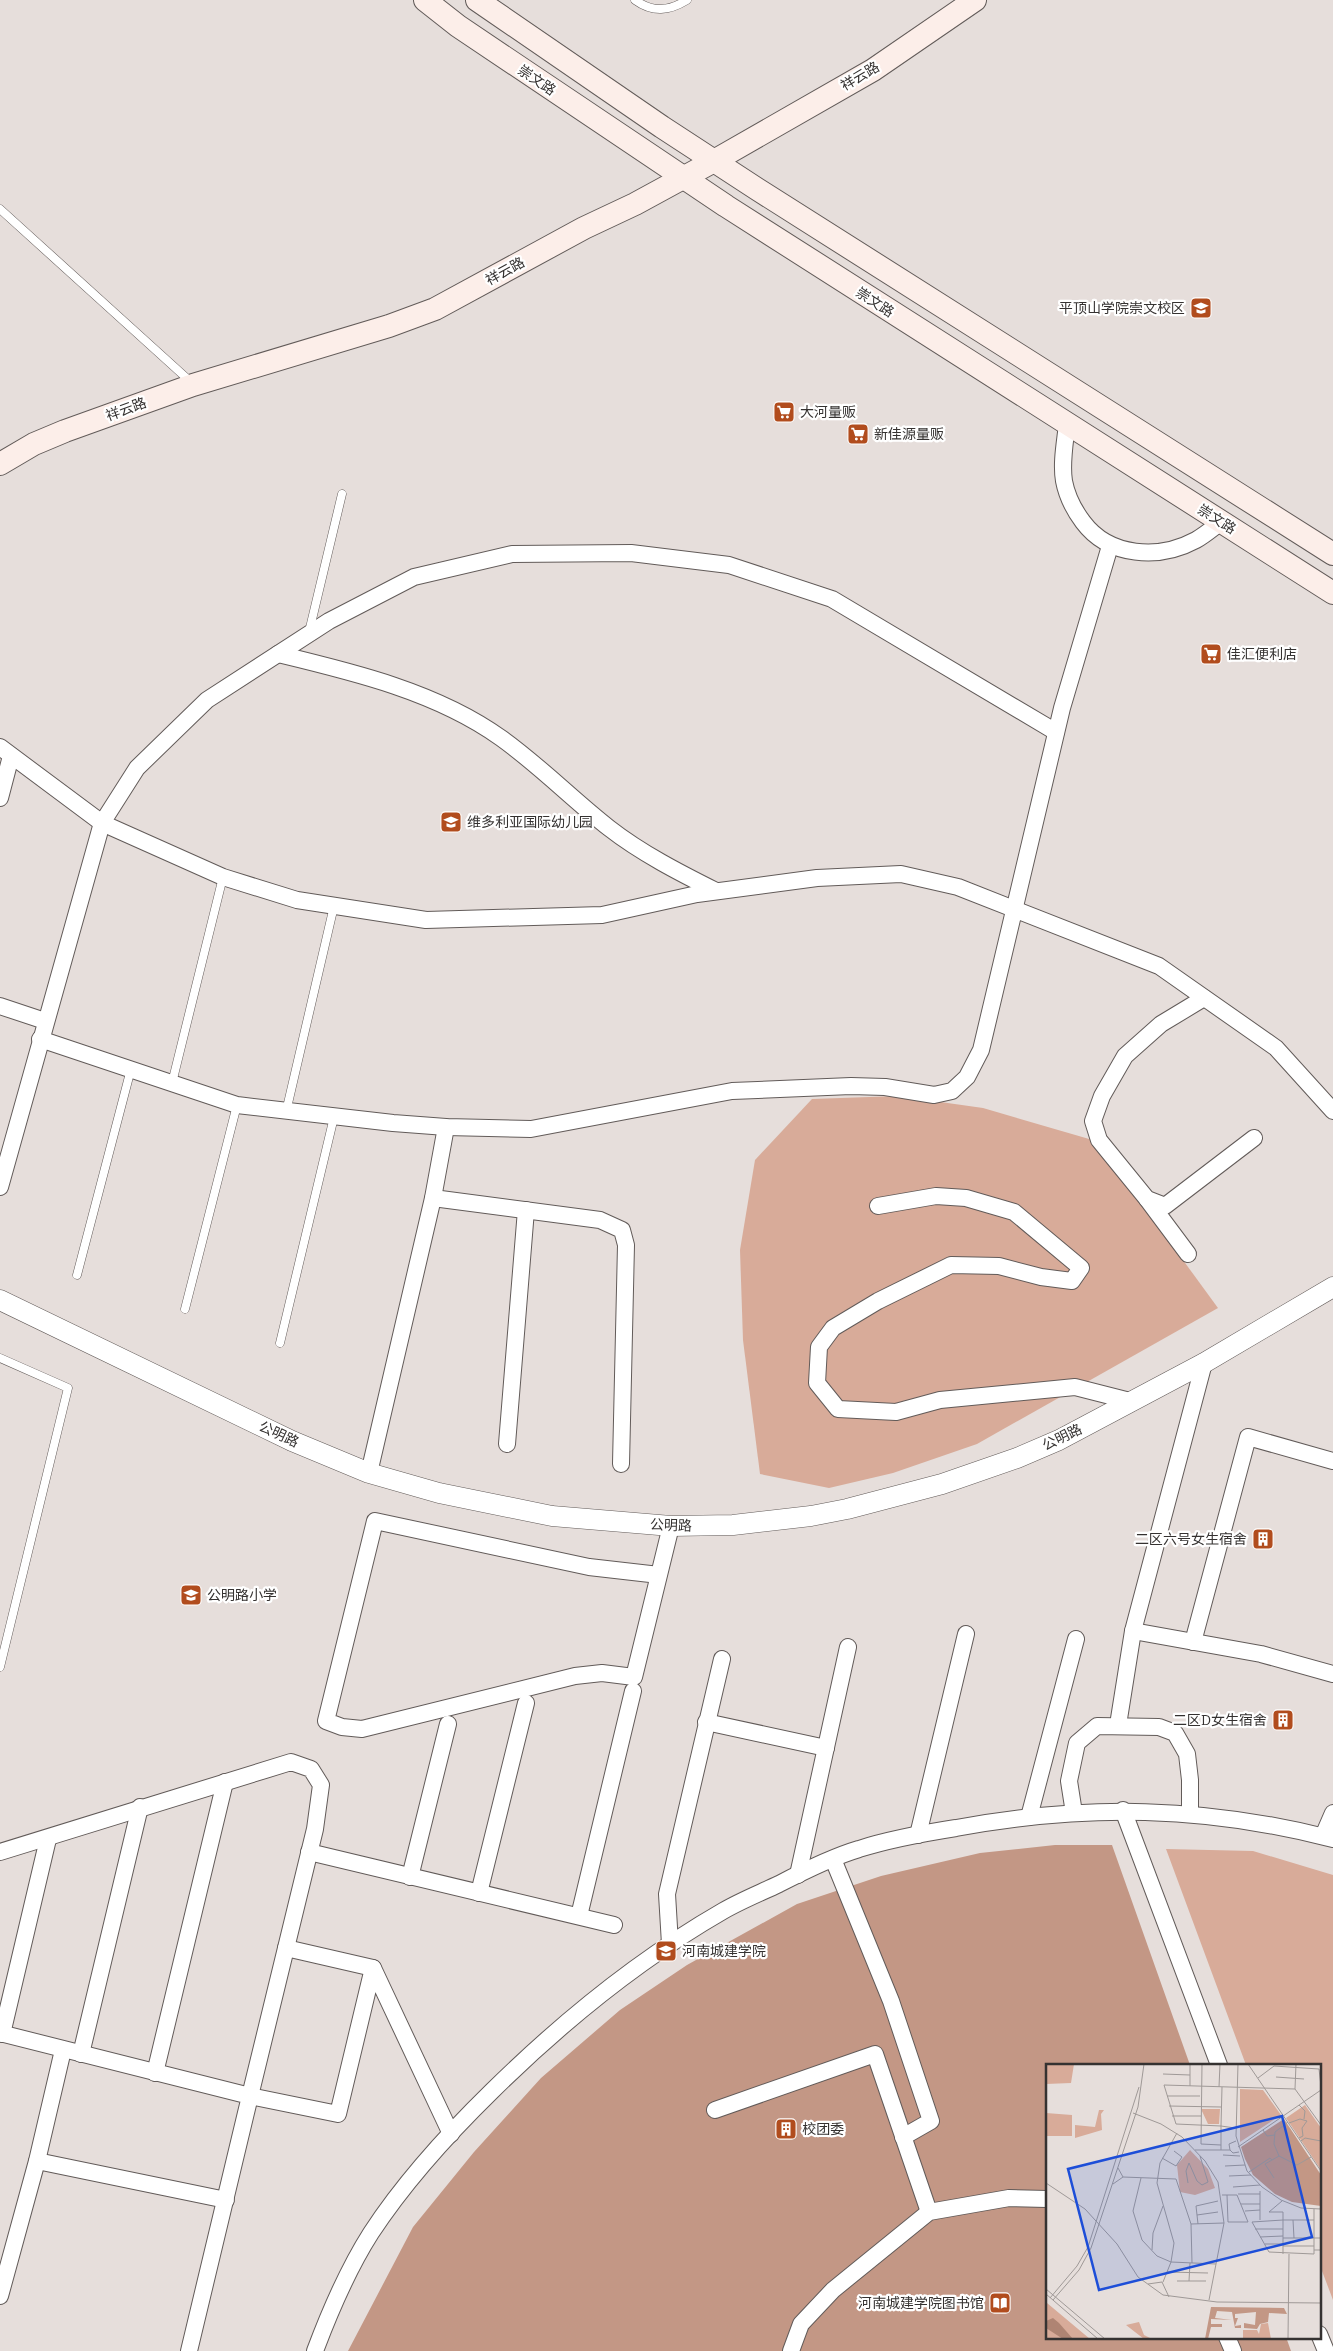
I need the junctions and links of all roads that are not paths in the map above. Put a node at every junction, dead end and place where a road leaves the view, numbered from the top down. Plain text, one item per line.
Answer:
1 (425, 0) edge
2 (477, 0) edge
3 (635, 0) edge
4 (688, 0) edge
5 (975, 0) edge
6 (714, 161) junction
7 (681, 178) junction
8 (0, 210) edge
9 (193, 384) junction
10 (1068, 424) junction
11 (0, 464) edge
12 (342, 494) dead end
13 (1221, 522) junction
14 (1110, 546) junction
15 (1333, 554) edge
16 (1333, 593) edge
17 (308, 634) junction
18 (278, 654) junction
19 (1056, 732) junction
20 (6, 752) edge
21 (0, 798) edge
22 (102, 823) junction
23 (223, 877) junction
24 (716, 891) junction
25 (334, 906) junction
26 (1014, 909) junction
27 (1204, 998) junction
28 (0, 1006) edge
29 (45, 1021) junction
30 (40, 1039) junction
31 (131, 1069) junction
32 (172, 1083) junction
33 (237, 1105) junction
34 (1333, 1111) edge
35 (286, 1112) junction
36 (334, 1117) junction
37 (446, 1127) junction
38 (1254, 1138) dead end
39 (0, 1187) edge
40 (433, 1198) junction
41 (1147, 1199) junction
42 (878, 1206) dead end
43 (526, 1210) junction
44 (1188, 1254) dead end
45 (77, 1275) dead end
46 (1333, 1287) edge
47 (0, 1300) edge
48 (185, 1309) dead end
49 (280, 1343) dead end
50 (0, 1358) edge
51 (1204, 1363) junction
52 (1130, 1401) junction
53 (507, 1444) dead end
54 (1333, 1461) edge
55 (622, 1464) dead end
56 (369, 1473) junction
57 (671, 1526) junction
58 (659, 1575) junction
59 (1133, 1631) junction
60 (966, 1634) dead end
61 (1076, 1639) dead end
62 (1193, 1642) junction
63 (848, 1647) dead end
64 (722, 1660) dead end
65 (0, 1667) edge
66 (1333, 1674) edge
67 (633, 1691) dead end
68 (526, 1703) dead end
69 (706, 1722) junction
70 (448, 1724) dead end
71 (1118, 1725) junction
72 (826, 1748) junction
73 (225, 1782) junction
74 (140, 1807) junction
75 (1124, 1810) junction
76 (1074, 1813) junction
77 (1190, 1813) junction
78 (1333, 1813) edge
79 (1029, 1817) junction
80 (918, 1835) junction
81 (1328, 1838) edge
82 (48, 1839) junction
83 (0, 1852) edge
84 (309, 1852) junction
85 (833, 1860) junction
86 (798, 1875) junction
87 (410, 1877) junction
88 (479, 1893) junction
89 (579, 1916) junction
90 (614, 1925) dead end
91 (670, 1944) junction
92 (286, 1948) junction
93 (373, 1968) junction
94 (1, 2034) edge
95 (63, 2050) junction
96 (81, 2054) junction
97 (1219, 2064) edge
98 (155, 2073) junction
99 (250, 2096) junction
100 (715, 2110) dead end
101 (450, 2134) junction
102 (903, 2137) junction
103 (37, 2161) junction
104 (1046, 2199) edge
105 (226, 2200) junction
106 (929, 2212) junction
107 (0, 2296) edge
108 (1320, 2336) edge
109 (1227, 2338) edge
110 (189, 2351) edge
111 (315, 2351) edge
112 (791, 2351) edge
113 (1233, 2351) edge
114 (1326, 2351) edge

1 - 7 main road, 崇文路
2 - 6 main road
3 - 4 lane
5 - 6 main road, 祥云路
6 - 7 main road, 祥云路
6 - 15 main road
7 - 9 main road, 祥云路
7 - 10 main road, 崇文路
8 - 9 lane
9 - 11 main road, 祥云路
10 - 13 main road, 崇文路
10 - 14 street
12 - 17 lane
13 - 14 street
13 - 16 main road, 崇文路
14 - 19 street
17 - 18 street
17 - 19 street
18 - 22 street
18 - 24 street
19 - 26 street
20 - 21 street
20 - 22 street
22 - 23 street
22 - 29 street
23 - 25 street
23 - 32 lane
24 - 25 street
24 - 26 street
25 - 35 lane
26 - 27 street
26 - 37 street
27 - 34 street
27 - 41 street
28 - 29 street
29 - 30 street
30 - 31 street
30 - 39 street
31 - 32 street
31 - 45 lane
32 - 33 street
33 - 35 street
33 - 48 lane
35 - 36 street
36 - 37 street
36 - 49 lane
37 - 40 street
38 - 41 street
40 - 43 street
40 - 56 street
41 - 44 street
42 - 52 street
43 - 53 street
43 - 55 street
46 - 51 street, 公明路
47 - 56 street, 公明路
50 - 65 lane
51 - 52 street, 公明路
51 - 59 street
52 - 57 street, 公明路
54 - 62 street
56 - 57 street, 公明路
57 - 58 street
58 - 58 street
59 - 62 street
59 - 71 street
60 - 80 street
61 - 79 street
62 - 66 street
63 - 72 street
64 - 69 street
67 - 89 street
68 - 88 street
69 - 72 street
69 - 91 street
70 - 87 street
71 - 76 street
71 - 77 street
72 - 86 street
73 - 74 street
73 - 84 street
73 - 98 street
74 - 82 street
74 - 96 street
75 - 76 street
75 - 77 street
75 - 97 street
76 - 79 street
77 - 81 street
78 - 81 street
79 - 80 street
80 - 85 street
82 - 83 street
82 - 94 street
84 - 87 street
84 - 92 street
85 - 86 street
85 - 102 street
86 - 91 street
87 - 88 street
88 - 89 street
89 - 90 street
91 - 101 street
92 - 93 street
92 - 99 street
93 - 99 street
93 - 101 street
94 - 95 street
95 - 96 street
95 - 103 street
96 - 98 street
98 - 99 street
99 - 105 street
100 - 102 street
101 - 111 street
102 - 106 street
103 - 105 street
103 - 107 street
104 - 106 street
105 - 110 street
106 - 112 street
108 - 114 street
109 - 113 street

